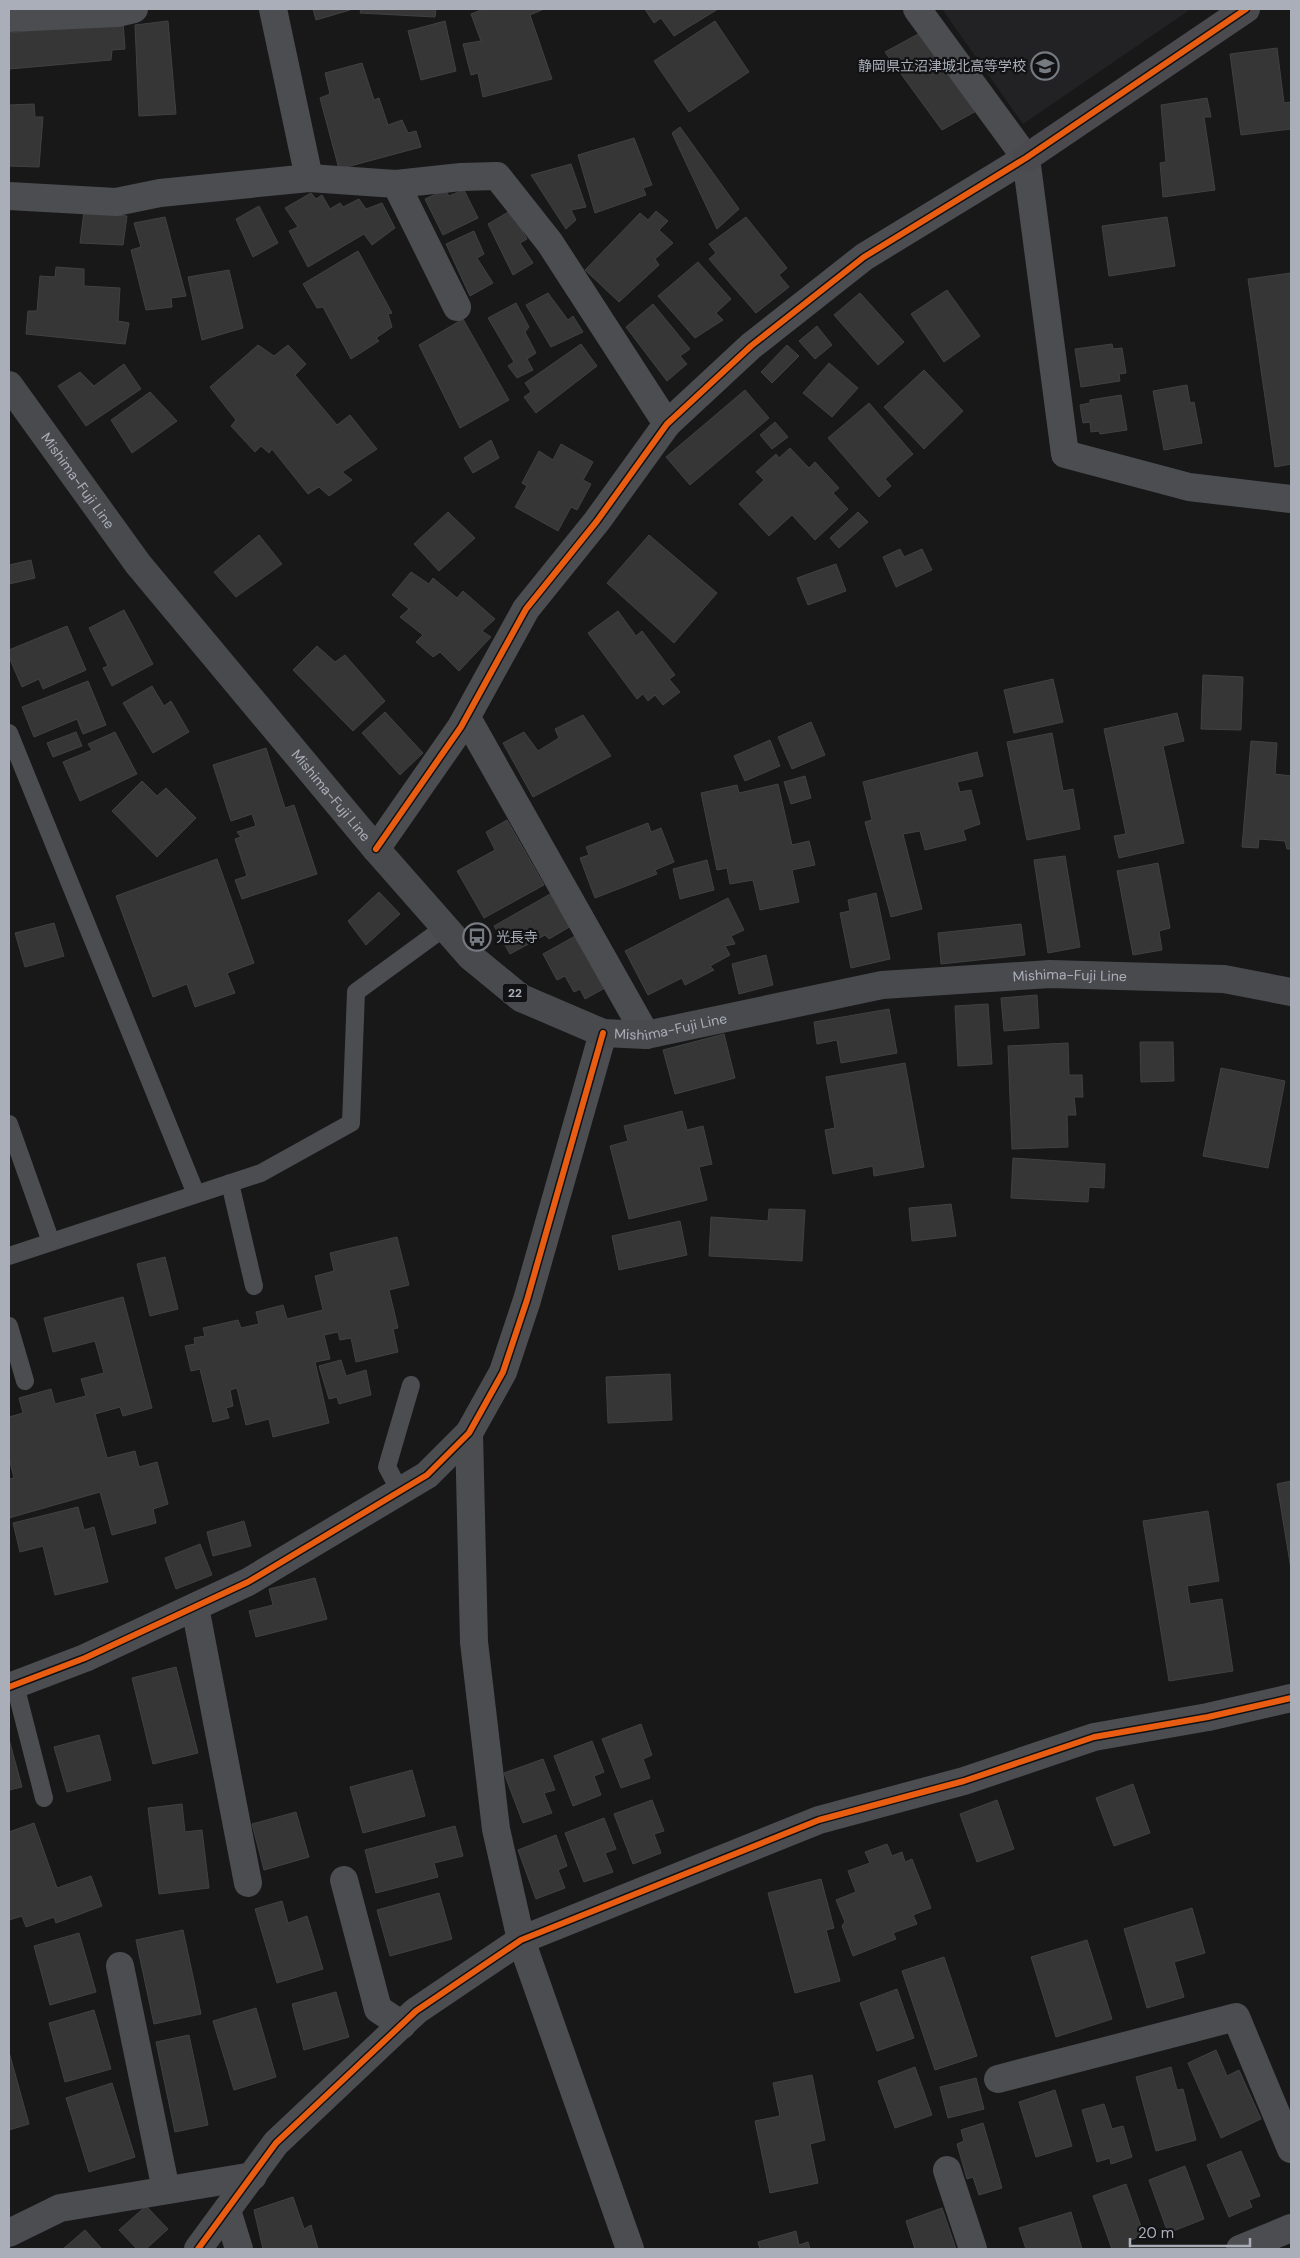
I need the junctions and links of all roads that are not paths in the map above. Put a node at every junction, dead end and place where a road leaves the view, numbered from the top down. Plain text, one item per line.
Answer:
1 (134, 9) edge
2 (273, 9) edge
3 (917, 9) edge
4 (1246, 9) edge
5 (9, 18) edge
6 (1026, 158) junction
7 (309, 178) junction
8 (396, 184) junction
9 (9, 196) edge
10 (457, 307) dead end
11 (9, 384) edge
12 (667, 424) junction
13 (1291, 500) edge
14 (467, 718) junction
15 (9, 733) edge
16 (376, 849) junction
17 (444, 927) junction
18 (1291, 992) edge
19 (603, 1033) junction
20 (646, 1034) junction
21 (9, 1124) edge
22 (230, 1183) junction
23 (196, 1194) junction
24 (52, 1242) junction
25 (9, 1256) edge
26 (254, 1286) dead end
27 (9, 1326) edge
28 (25, 1382) dead end
29 (411, 1385) dead end
30 (469, 1433) junction
31 (400, 1491) junction
32 (195, 1606) junction
33 (12, 1686) edge
34 (1291, 1698) edge
35 (44, 1798) dead end
36 (344, 1880) dead end
37 (248, 1883) dead end
38 (521, 1940) junction
39 (120, 1966) dead end
40 (402, 2025) junction
41 (998, 2079) dead end
42 (1291, 2148) edge
43 (948, 2170) dead end
44 (253, 2176) junction
45 (166, 2190) junction
46 (227, 2210) junction
47 (1291, 2228) edge
48 (9, 2234) edge
49 (198, 2249) edge
50 (239, 2249) edge
51 (630, 2249) edge
52 (972, 2249) edge
53 (1240, 2249) edge

1 - 5 street
2 - 7 street
3 - 6 street
4 - 6 street
6 - 12 street
6 - 13 street
7 - 8 street
7 - 9 street
8 - 10 street
8 - 12 street
11 - 16 main road, Mishima-Fuji Line / 22
12 - 14 street
14 - 16 street
14 - 20 street
15 - 23 lane
16 - 17 main road, Mishima-Fuji Line / 22
17 - 19 main road, Mishima-Fuji Line / 22
17 - 22 lane
18 - 20 main road, Mishima-Fuji Line / 22
19 - 20 main road, Mishima-Fuji Line / 22
19 - 30 street
21 - 24 lane
22 - 23 lane
22 - 26 lane
23 - 24 lane
24 - 25 lane
27 - 28 lane
29 - 31 lane
30 - 31 street
30 - 38 street
31 - 32 street
32 - 33 street
32 - 37 street
33 - 35 lane
34 - 38 street
36 - 40 street
38 - 40 street
38 - 51 street
39 - 45 street
40 - 44 street
41 - 42 street
43 - 52 street
44 - 45 street
44 - 46 street
45 - 48 street
46 - 49 street
46 - 50 street
47 - 53 street

